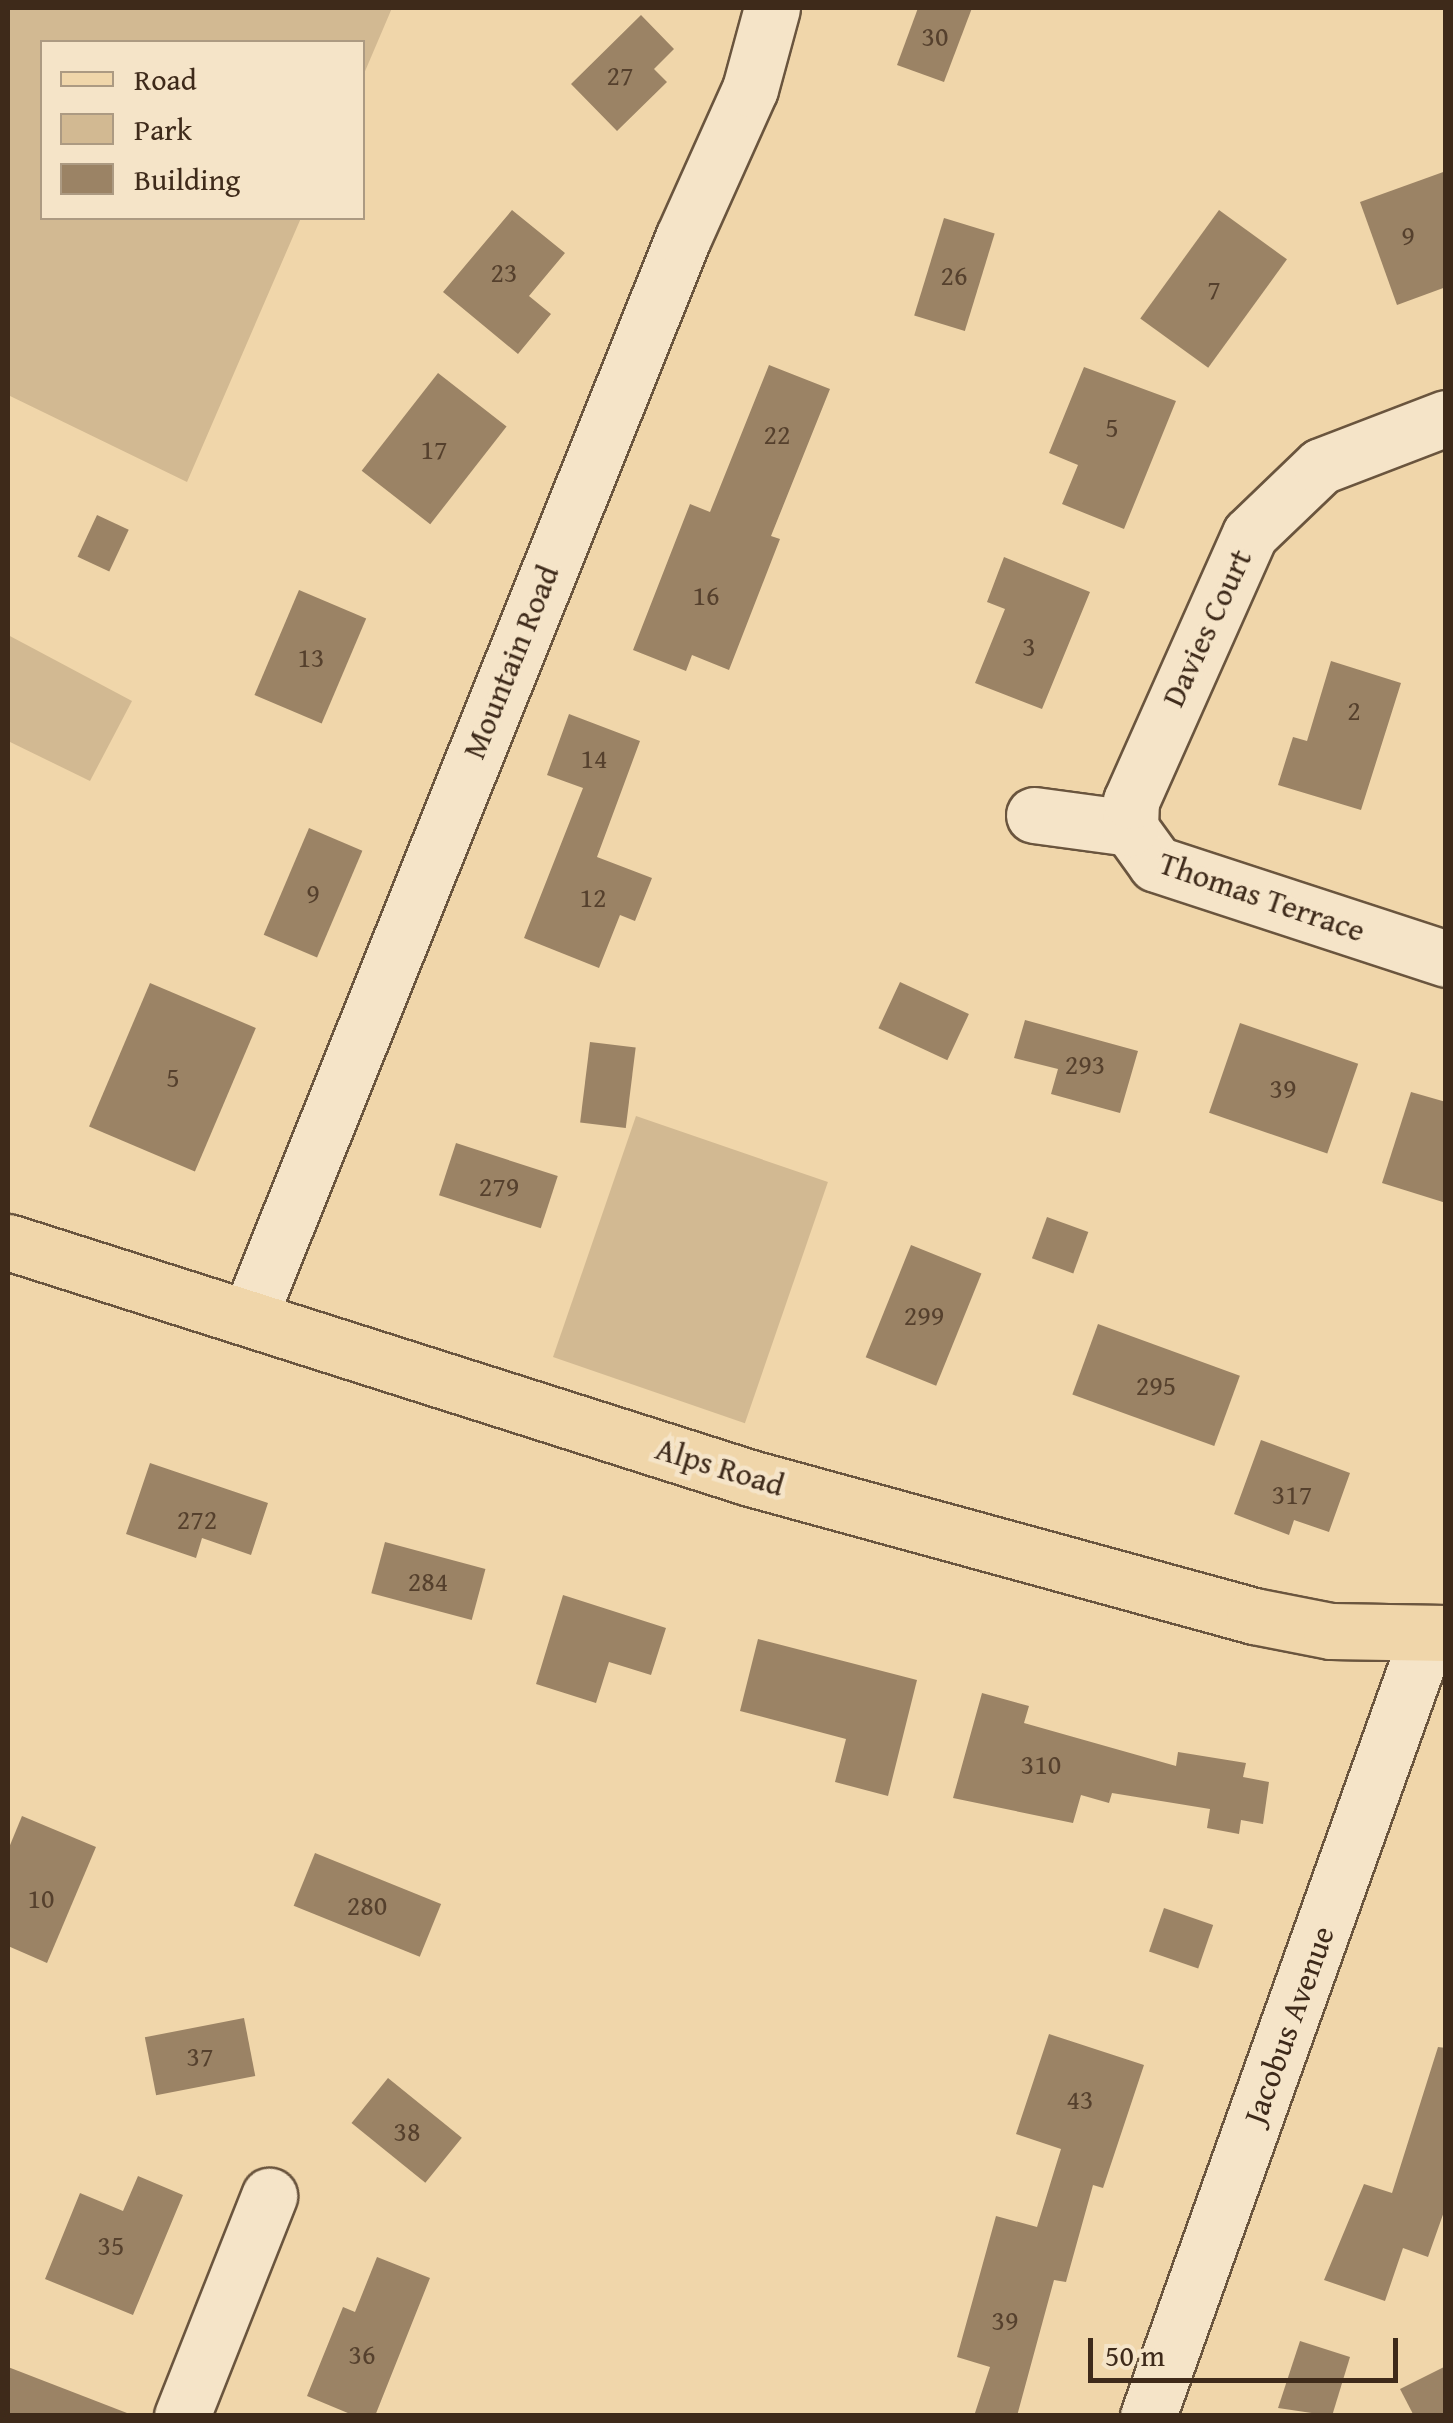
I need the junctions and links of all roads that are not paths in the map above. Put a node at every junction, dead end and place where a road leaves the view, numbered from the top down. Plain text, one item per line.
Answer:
1 (772, 8) edge
2 (1446, 418) edge
3 (1034, 815) dead end
4 (1130, 828) junction
5 (1446, 959) edge
6 (8, 1242) edge
7 (248, 1317) junction
8 (1437, 1634) edge
9 (269, 2196) dead end
10 (182, 2416) edge
11 (1148, 2416) edge

1 - 7 street, Mountain Road
2 - 4 street, Davies Court
3 - 4 street, Thomas Terrace
4 - 5 street, Thomas Terrace
6 - 7 main road, Alps Road
7 - 8 main road, Alps Road
8 - 11 street, Jacobus Avenue
9 - 10 street

